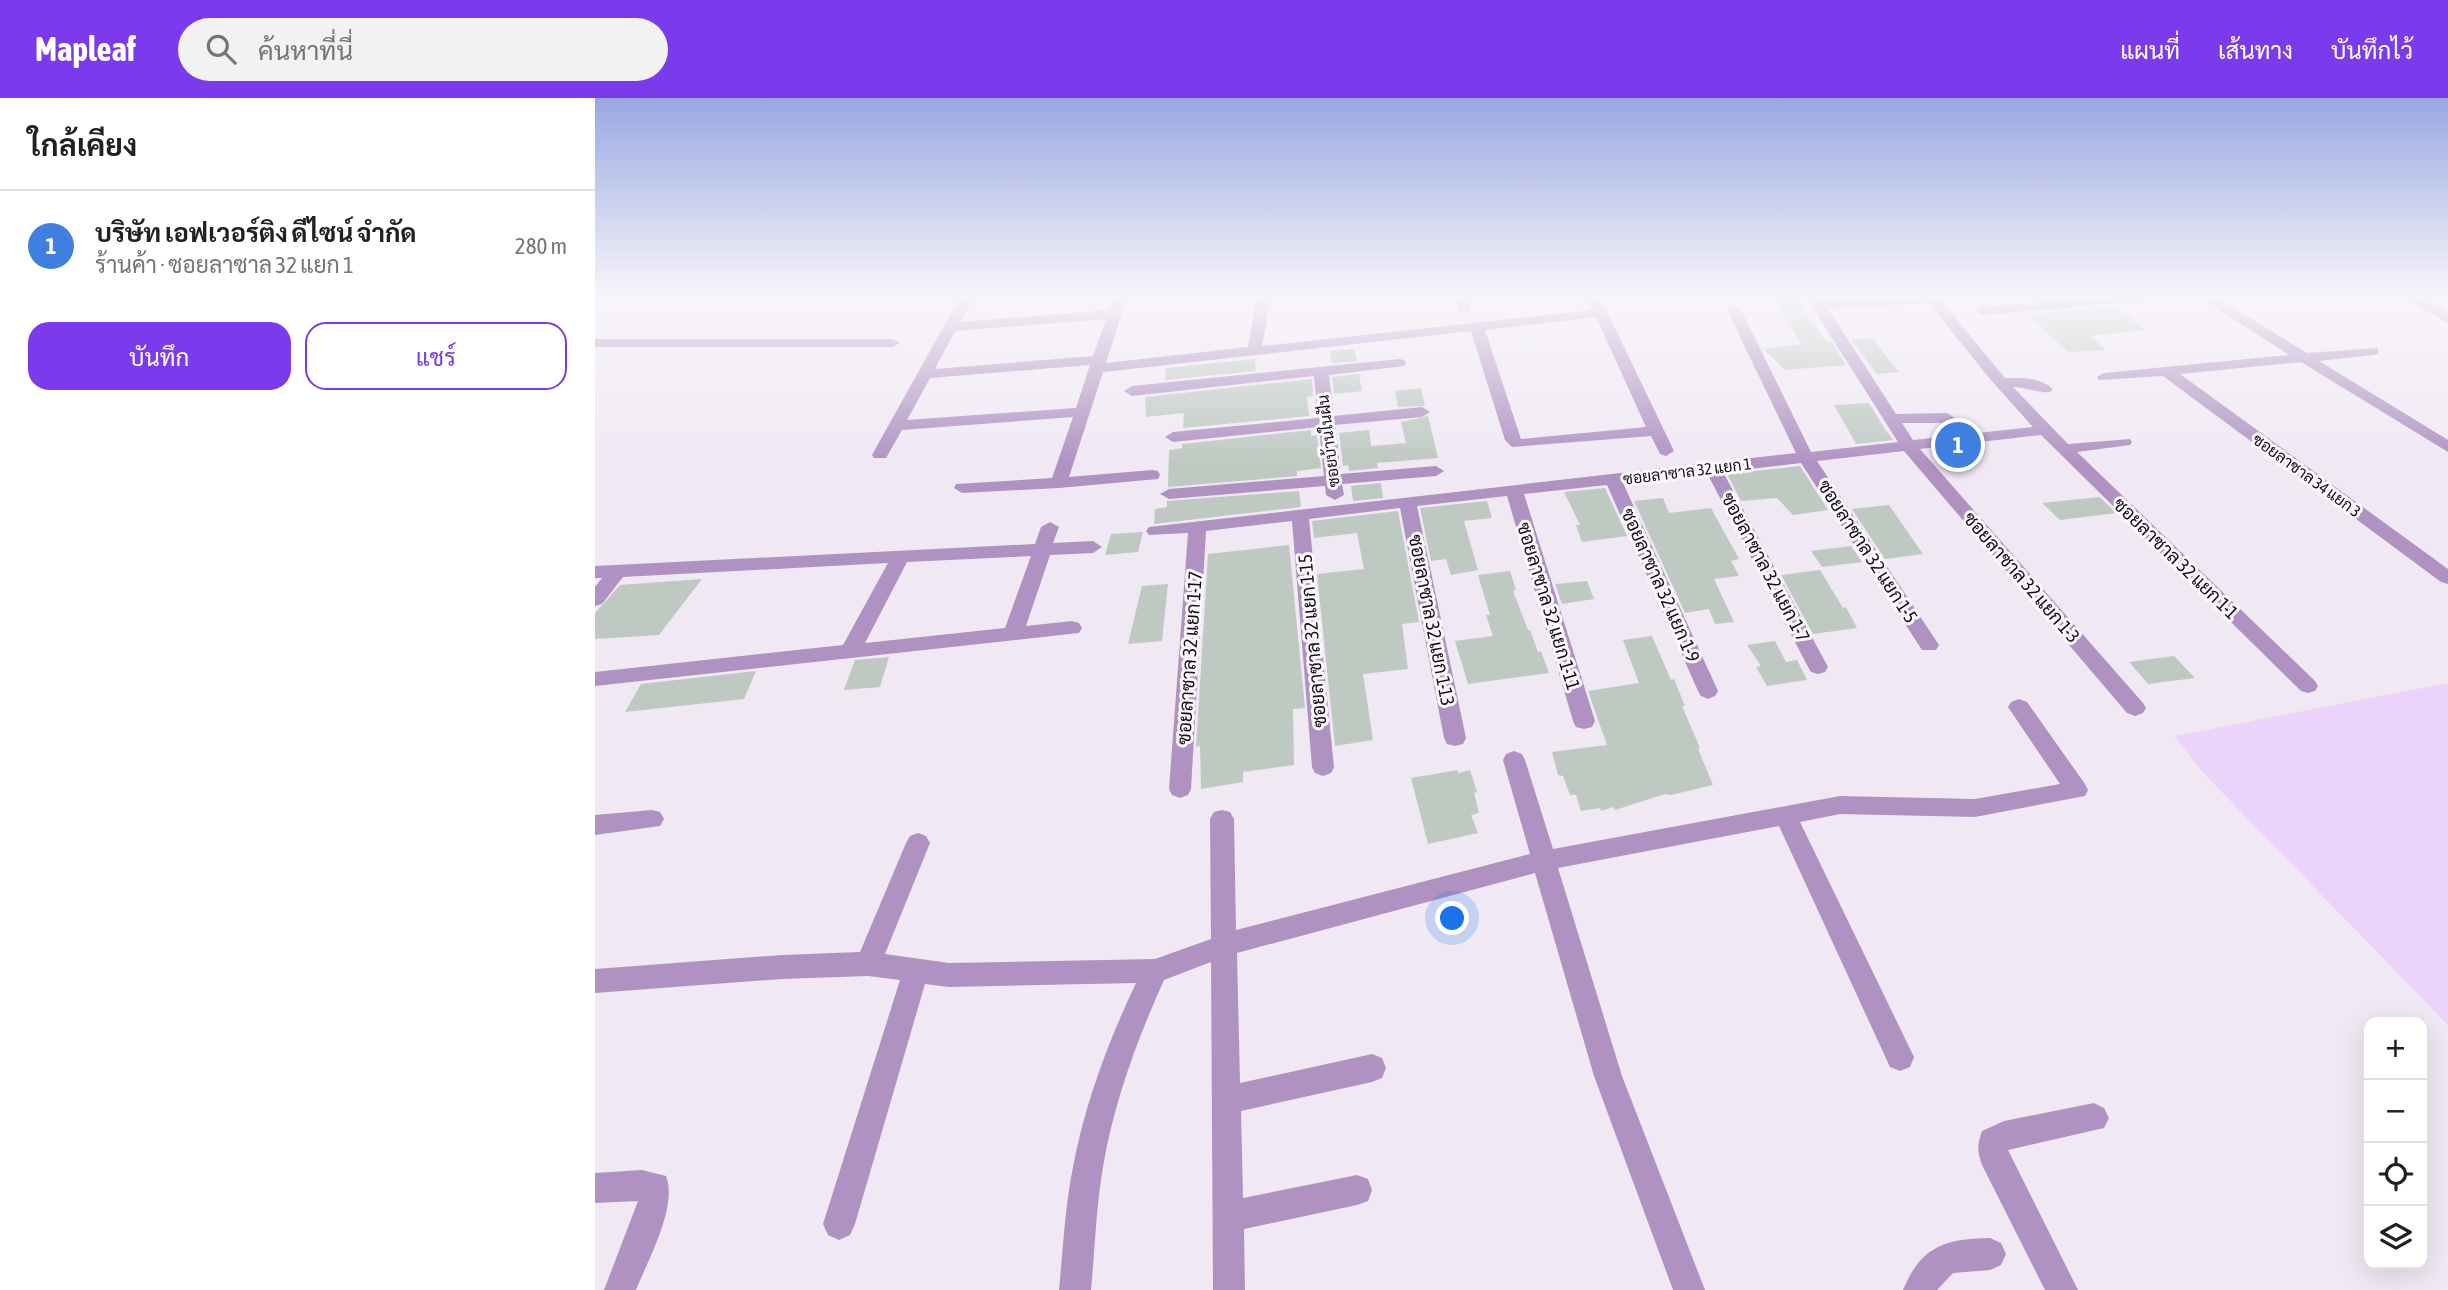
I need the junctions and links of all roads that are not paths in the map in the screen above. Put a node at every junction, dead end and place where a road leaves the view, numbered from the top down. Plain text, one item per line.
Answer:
1 (936, 353) edge
2 (1102, 353) edge
3 (1233, 353) edge
4 (1485, 353) edge
5 (1618, 353) edge
6 (1755, 353) edge
7 (1848, 353) edge
8 (1977, 353) edge
9 (2296, 353) edge
10 (2357, 353) edge
11 (2305, 358) junction
12 (1099, 363) junction
13 (1399, 363) dead end
14 (2166, 371) junction
15 (1321, 372) junction
16 (924, 374) junction
17 (2104, 377) dead end
18 (2001, 382) junction
19 (2045, 389) dead end
20 (1132, 391) dead end
21 (1082, 412) junction
22 (1422, 412) dead end
23 (1947, 418) dead end
24 (1891, 419) junction
25 (1325, 421) junction
26 (896, 426) junction
27 (2045, 429) junction
28 (1656, 431) junction
29 (1173, 437) dead end
30 (2124, 442) dead end
31 (1908, 445) junction
32 (2448, 447) edge
33 (2064, 449) junction
34 (1666, 451) dead end
35 (880, 455) dead end
36 (1806, 457) junction
37 (1713, 468) junction
38 (1436, 471) dead end
39 (1152, 475) dead end
40 (1613, 479) junction
41 (1333, 481) junction
42 (1059, 483) junction
43 (962, 488) dead end
44 (1514, 491) junction
45 (1169, 494) dead end
46 (1408, 503) junction
47 (1337, 511) junction
48 (1300, 515) junction
49 (1197, 526) junction
50 (1050, 527) dead end
51 (1155, 531) dead end
52 (1093, 547) dead end
53 (1042, 550) junction
54 (901, 555) junction
55 (617, 571) junction
56 (595, 572) edge
57 (2448, 578) edge
58 (595, 600) edge
59 (1072, 628) dead end
60 (1013, 635) junction
61 (1929, 645) dead end
62 (850, 652) junction
63 (1818, 667) dead end
64 (595, 679) edge
65 (2308, 687) dead end
66 (1708, 691) dead end
67 (2018, 707) dead end
68 (2135, 708) dead end
69 (1584, 721) dead end
70 (1455, 738) dead end
71 (1514, 760) dead end
72 (1323, 767) dead end
73 (1181, 789) dead end
74 (1785, 814) junction
75 (652, 819) dead end
76 (1222, 819) dead end
77 (595, 825) edge
78 (918, 843) dead end
79 (1543, 861) junction
80 (1226, 947) junction
81 (868, 964) junction
82 (916, 971) junction
83 (1156, 971) junction
84 (595, 981) edge
85 (1900, 1057) dead end
86 (1372, 1068) dead end
87 (1227, 1100) junction
88 (2094, 1118) dead end
89 (595, 1188) edge
90 (1357, 1190) dead end
91 (1228, 1217) junction
92 (839, 1224) dead end
93 (1990, 1254) dead end
94 (620, 1290) edge
95 (1075, 1290) edge
96 (1229, 1290) edge
97 (1689, 1290) edge
98 (1919, 1290) edge
99 (2061, 1290) edge

1 - 16 street
2 - 12 street
3 - 12 street
4 - 28 street
5 - 28 street
6 - 36 street, ซอยลาซาล 32 แยก 1-5
7 - 24 street, ซอยลาซาล 32 แยก 1-3
8 - 18 street
9 - 11 street
10 - 11 street
11 - 14 street
11 - 32 street
12 - 16 street
12 - 21 street
13 - 15 street
14 - 17 street
14 - 57 street, ซอยลาซาล 34 แยก 3
15 - 20 street
15 - 25 street, ซอยบ้านในฝัน
16 - 26 street
18 - 19 street
18 - 27 street
21 - 26 street
21 - 42 street
22 - 25 street
23 - 24 street
24 - 31 street, ซอยลาซาล 32 แยก 1-3
25 - 29 street
25 - 41 street, ซอยบ้านในฝัน
26 - 35 street
27 - 31 street, ซอยลาซาล 32 แยก 1
27 - 33 street, ซอยลาซาล 32 แยก 1-1
28 - 34 street
30 - 33 street
31 - 36 street, ซอยลาซาล 32 แยก 1
31 - 68 street, ซอยลาซาล 32 แยก 1-3
33 - 65 street, ซอยลาซาล 32 แยก 1-1
36 - 37 street, ซอยลาซาล 32 แยก 1
36 - 61 street, ซอยลาซาล 32 แยก 1-5
37 - 40 street, ซอยลาซาล 32 แยก 1
37 - 63 street, ซอยลาซาล 32 แยก 1-7
38 - 41 street
39 - 42 street
40 - 44 street, ซอยลาซาล 32 แยก 1
40 - 66 street, ซอยลาซาล 32 แยก 1-9
41 - 45 street
41 - 47 street, ซอยบ้านในฝัน
42 - 43 street
44 - 46 street, ซอยลาซาล 32 แยก 1
44 - 69 street, ซอยลาซาล 32 แยก 1-11
46 - 47 street, ซอยลาซาล 32 แยก 1
46 - 70 street, ซอยลาซาล 32 แยก 1-13
47 - 48 street, ซอยลาซาล 32 แยก 1
48 - 49 street, ซอยลาซาล 32 แยก 1
48 - 72 street, ซอยลาซาล 32 แยก 1-15
49 - 51 street, ซอยลาซาล 32 แยก 1
49 - 73 street, ซอยลาซาล 32 แยก 1-17
50 - 53 street
52 - 53 street
53 - 54 street
53 - 60 street
54 - 55 street
54 - 62 street
55 - 56 street
55 - 58 street
59 - 60 street
60 - 62 street
62 - 64 street
67 - 74 street
71 - 79 street
74 - 79 street
74 - 85 street
75 - 77 street
76 - 80 street
78 - 81 street
79 - 80 street
79 - 97 street
80 - 83 street
80 - 87 street
81 - 82 street
81 - 84 street
82 - 83 street
82 - 92 street
83 - 95 street
86 - 87 street
87 - 91 street
88 - 99 street
89 - 94 street
90 - 91 street
91 - 96 street
93 - 98 street

